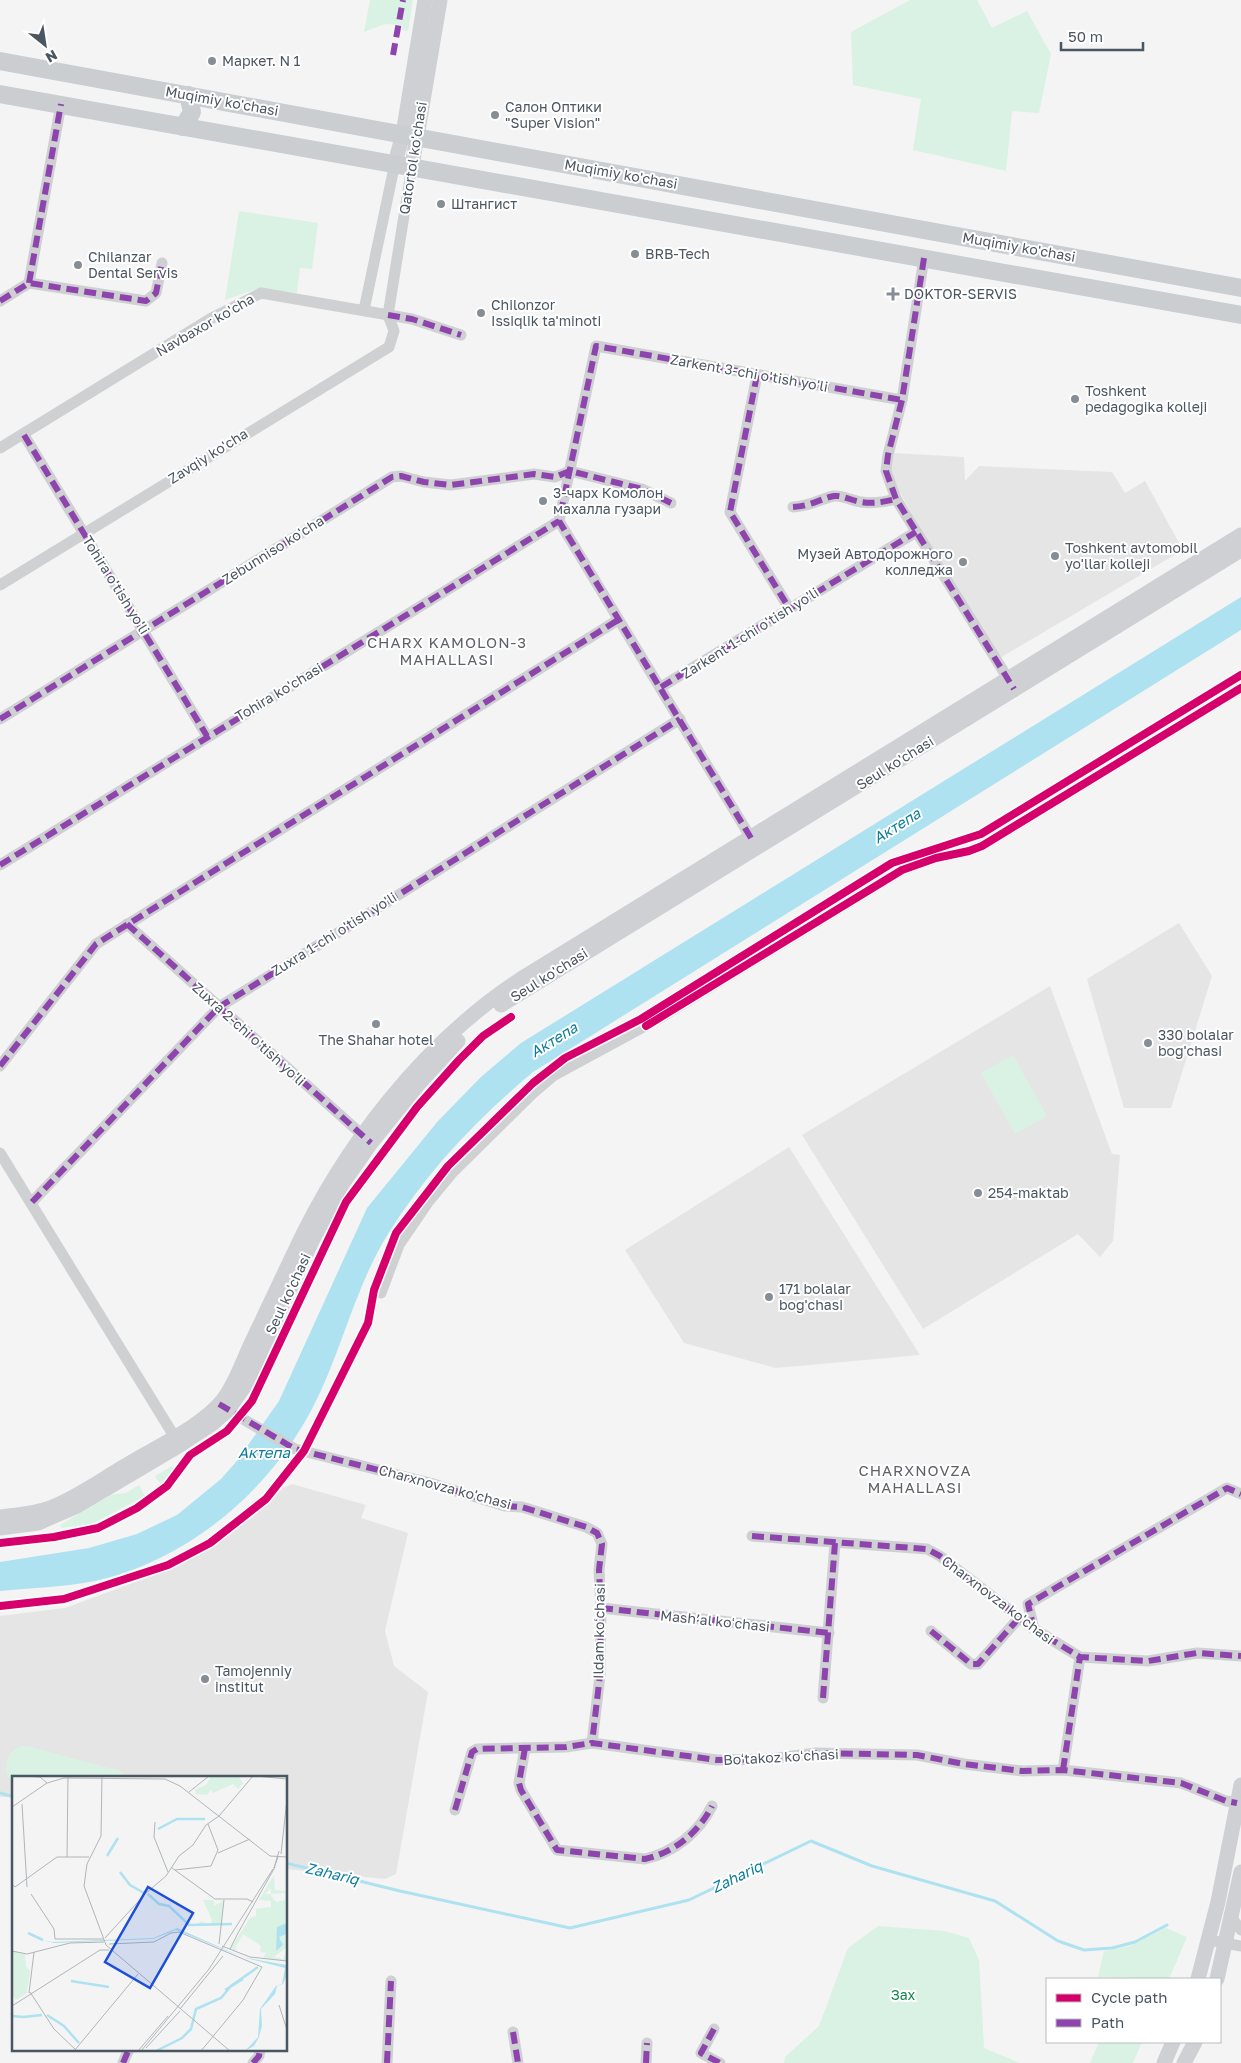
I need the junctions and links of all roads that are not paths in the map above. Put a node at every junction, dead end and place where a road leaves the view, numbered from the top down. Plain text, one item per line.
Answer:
1 (425, 0) edge
2 (440, 0) edge
3 (0, 61) edge
4 (0, 94) edge
5 (188, 95) junction
6 (61, 104) junction
7 (183, 127) junction
8 (410, 135) junction
9 (404, 164) junction
10 (636, 176) junction
11 (631, 205) junction
12 (911, 227) junction
13 (903, 254) junction
14 (924, 258) junction
15 (162, 263) dead end
16 (30, 283) junction
17 (1241, 288) edge
18 (0, 304) edge
19 (364, 310) junction
20 (388, 315) junction
21 (1241, 315) edge
22 (460, 334) dead end
23 (757, 376) junction
24 (902, 400) junction
25 (24, 435) junction
26 (0, 448) edge
27 (570, 471) junction
28 (896, 500) junction
29 (671, 503) dead end
30 (793, 507) dead end
31 (559, 521) junction
32 (916, 532) junction
33 (84, 533) junction
34 (1241, 534) edge
35 (1241, 550) edge
36 (0, 585) edge
37 (789, 608) junction
38 (618, 620) junction
39 (144, 630) junction
40 (1011, 684) junction
41 (661, 687) junction
42 (1241, 688) edge
43 (0, 719) edge
44 (680, 719) junction
45 (207, 736) junction
46 (751, 838) junction
47 (0, 865) edge
48 (127, 924) junction
49 (219, 1006) junction
50 (0, 1066) edge
51 (367, 1139) junction
52 (0, 1153) edge
53 (32, 1202) junction
54 (381, 1293) dead end
55 (223, 1407) junction
56 (177, 1441) junction
57 (1241, 1494) edge
58 (0, 1517) edge
59 (586, 1527) joint
60 (0, 1528) edge
61 (752, 1536) dead end
62 (834, 1543) junction
63 (601, 1608) junction
64 (1019, 1618) junction
65 (1034, 1629) junction
66 (931, 1631) dead end
67 (829, 1633) junction
68 (1241, 1656) edge
69 (1080, 1657) junction
70 (823, 1698) dead end
71 (592, 1744) junction
72 (525, 1748) junction
73 (1063, 1770) junction
74 (1241, 1785) edge
75 (1237, 1803) junction
76 (712, 1806) dead end
77 (455, 1810) dead end
78 (1241, 1872) edge
79 (1236, 1924) edge
80 (1209, 1940) junction
81 (1236, 1942) edge
82 (1241, 1950) edge
83 (1222, 1961) junction
84 (1198, 1978) edge
85 (1217, 1978) edge
86 (391, 1981) dead end
87 (714, 2029) dead end
88 (513, 2032) dead end
89 (1173, 2043) edge
90 (1194, 2043) edge
91 (647, 2044) dead end
92 (129, 2050) edge
93 (260, 2050) edge
94 (123, 2063) edge
95 (253, 2063) edge
96 (387, 2063) edge
97 (518, 2063) edge
98 (646, 2063) edge
99 (720, 2063) edge
100 (1164, 2063) edge
101 (1184, 2063) edge

1 - 8 main road, Qatortol ko'chasi
2 - 8 main road, Qatortol ko'chasi
3 - 5 main road, Muqimiy ko'chasi
4 - 6 main road, Muqimiy ko'chasi
5 - 7 main road
5 - 8 main road, Muqimiy ko'chasi
6 - 7 main road, Muqimiy ko'chasi
6 - 16 street
7 - 9 main road, Muqimiy ko'chasi
8 - 9 main road, Qatortol ko'chasi
8 - 10 main road, Muqimiy ko'chasi
9 - 11 main road, Muqimiy ko'chasi
9 - 19 street, Qatortol ko'chasi
9 - 20 street, Qatortol ko'chasi
10 - 11 main road
10 - 12 main road, Muqimiy ko'chasi
11 - 13 main road, Muqimiy ko'chasi
12 - 13 main road
12 - 17 main road, Muqimiy ko'chasi
13 - 14 main road, Muqimiy ko'chasi
14 - 21 main road, Muqimiy ko'chasi
14 - 24 street
15 - 16 street
16 - 18 street
19 - 20 street, Navbaxor ko'cha
19 - 25 street, Navbaxor ko'cha
20 - 22 street, Navbaxor ko'cha
20 - 33 street, Zavqiy ko'cha
23 - 24 street, Zarkent 3-chi o'tish yo'li
23 - 27 street, Zarkent 3-chi o'tish yo'li
23 - 37 street
24 - 28 street
25 - 26 street, Navbaxor ko'cha
25 - 33 street, Tohira o'tish yo'li
27 - 29 street
27 - 31 street
27 - 39 street, Zebunniso ko'cha
28 - 30 street
28 - 32 street
31 - 38 street
31 - 45 street, Tohira ko'chasi
32 - 37 street, Zarkent 1-chi o'tish yo'li
32 - 40 street
33 - 36 street, Zavqiy ko'cha
33 - 39 street, Tohira o'tish yo'li
34 - 40 main road
35 - 40 main road, Seul ko'chasi
37 - 41 street, Zarkent 1-chi o'tish yo'li
38 - 41 street
38 - 48 street
39 - 43 street, Zebunniso ko'cha
39 - 45 street, Tohira o'tish yo'li
40 - 46 main road, Seul ko'chasi
40 - 51 main road, Seul ko'chasi
41 - 44 street
42 - 54 street
44 - 46 street
44 - 49 street, Zuxra 1-chi o'tish yo'li
45 - 47 street, Tohira ko'chasi
46 - 51 main road, Seul ko'chasi
48 - 49 street, Zuxra 2-chi o'tish yo'li
48 - 50 street
49 - 51 street, Zuxra 2-chi o'tish yo'li
49 - 53 street, Zuxra 1-chi o'tish yo'li
51 - 55 main road, Seul ko'chasi
52 - 53 street
53 - 56 street
55 - 56 main road, Seul ko'chasi
55 - 59 street, Charxnovza ko'chasi
56 - 58 main road, Seul ko'chasi
56 - 60 main road, Seul ko'chasi
57 - 65 street
59 - 63 street, Ildam koʻchasi
61 - 62 street, Charxnovza ko'chasi
62 - 64 street, Charxnovza ko'chasi
62 - 67 street
63 - 67 street, Mashʼal koʻchasi
63 - 71 street, Ildam koʻchasi
64 - 65 street, Charxnovza ko'chasi
64 - 66 street
65 - 69 street, Charxnovza ko'chasi
67 - 70 street
68 - 69 street, Charxnovza ko'chasi
69 - 73 street
71 - 72 street, Boʻtakoz koʻchasi
71 - 73 street, Boʻtakoz koʻchasi
72 - 76 street
72 - 77 street, Boʻtakoz koʻchasi
73 - 75 street, Boʻtakoz koʻchasi
74 - 75 main road
75 - 80 main road
78 - 79 main road
79 - 81 main road
80 - 81 street
80 - 84 main road
81 - 83 main road
82 - 83 street
83 - 85 main road
86 - 96 street
87 - 99 street
88 - 97 street
89 - 100 main road
90 - 101 main road
91 - 98 street
92 - 94 street
93 - 95 street

